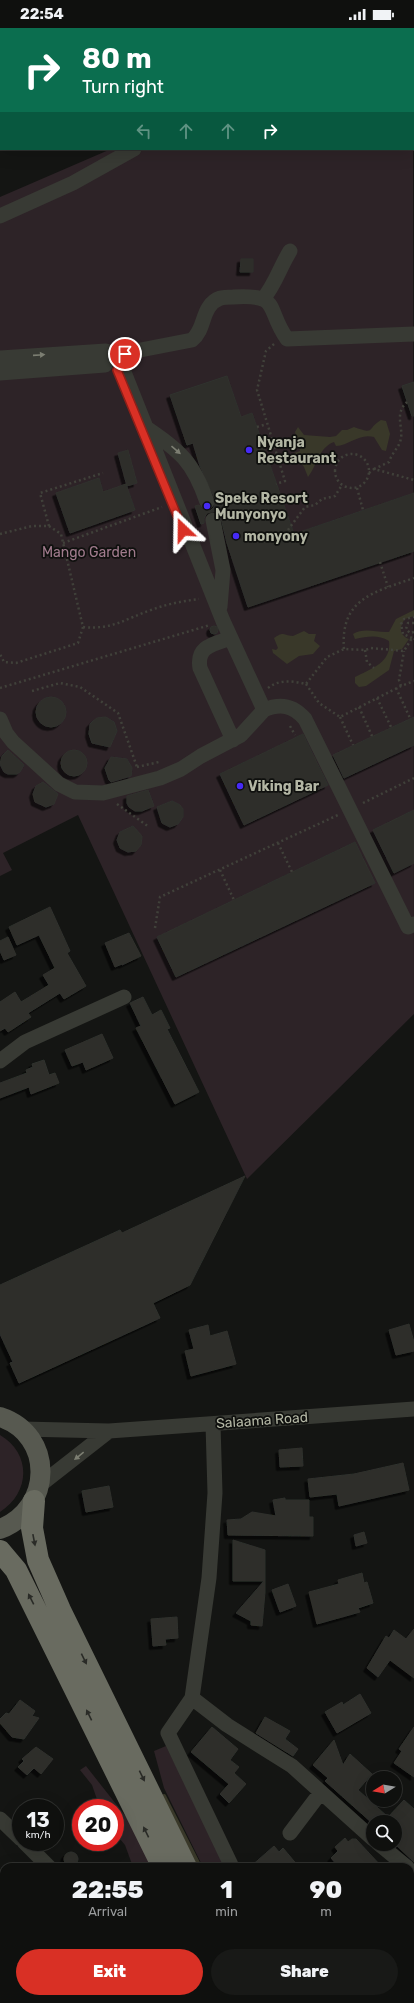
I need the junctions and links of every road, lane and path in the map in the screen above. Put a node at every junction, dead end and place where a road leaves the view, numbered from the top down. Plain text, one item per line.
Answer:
1 (132, 150) edge
2 (0, 216) edge
3 (290, 251) dead end
4 (263, 299) junction
5 (414, 334) edge
6 (288, 339) junction
7 (0, 358) edge
8 (115, 361) junction
9 (0, 373) edge
10 (407, 402) dead end
11 (267, 424) junction
12 (145, 427) junction
13 (257, 428) dead end
14 (374, 469) junction
15 (103, 473) dead end
16 (369, 473) junction
17 (414, 480) edge
18 (276, 484) dead end
19 (342, 485) junction
20 (357, 488) junction
21 (207, 502) dead end
22 (172, 504) junction
23 (363, 510) dead end
24 (213, 520) dead end
25 (49, 526) junction
26 (0, 534) edge
27 (285, 534) dead end
28 (63, 543) junction
29 (380, 562) dead end
30 (414, 578) edge
31 (388, 587) junction
32 (218, 609) junction
33 (414, 617) edge
34 (414, 623) edge
35 (83, 627) junction
36 (413, 633) edge
37 (231, 638) junction
38 (413, 638) edge
39 (344, 649) junction
40 (365, 650) junction
41 (404, 651) junction
42 (0, 654) edge
43 (374, 668) dead end
44 (414, 681) edge
45 (306, 684) junction
46 (400, 686) junction
47 (0, 688) edge
48 (396, 688) junction
49 (32, 691) dead end
50 (377, 698) junction
51 (261, 703) junction
52 (359, 708) junction
53 (340, 717) junction
54 (410, 718) dead end
55 (0, 719) edge
56 (391, 727) dead end
57 (372, 736) dead end
58 (233, 740) junction
59 (353, 745) dead end
60 (137, 767) dead end
61 (414, 778) edge
62 (109, 792) junction
63 (350, 809) junction
64 (149, 827) dead end
65 (278, 843) junction
66 (220, 870) junction
67 (292, 872) dead end
68 (234, 900) dead end
69 (414, 924) edge
70 (155, 928) dead end
71 (124, 997) dead end
72 (0, 1061) edge
73 (414, 1409) edge
74 (7, 1418) edge
75 (213, 1424) junction
76 (109, 1431) junction
77 (37, 1493) junction
78 (0, 1529) edge
79 (0, 1551) edge
80 (192, 1698) junction
81 (321, 1792) junction
82 (0, 1820) edge
83 (12, 1831) edge
84 (290, 1833) dead end
85 (366, 1833) edge
86 (33, 1851) edge
87 (388, 1851) edge
88 (45, 1863) edge
89 (161, 1863) edge
90 (184, 1863) edge
91 (230, 1863) edge
92 (402, 1863) edge

1 - 2 street
3 - 4 street
4 - 6 street
4 - 8 street
5 - 6 street
6 - 11 path
7 -> 8 street
8 - 9 street
8 - 12 street
8 - 22 street
10 - 14 path
11 - 13 path
11 - 18 path
12 -> 21 street
12 - 32 street
14 - 16 path
14 - 17 path
15 - 25 path
16 - 19 path
16 - 20 path
19 - 20 path
19 - 27 path
20 - 23 path
22 - 28 path
22 - 32 street
24 - 32 street
25 - 26 path
25 - 28 path
28 - 35 path
29 - 31 path
30 - 31 path
31 - 39 path
32 - 35 path
32 - 37 street
32 - 47 path
33 - 38 path
34 - 36 path
35 - 42 path
36 - 38 path
37 - 51 street
37 - 58 street
38 - 41 path
39 - 40 path
39 - 45 path
40 - 41 path
40 - 43 path
41 - 46 path
44 - 46 path
45 - 51 path
45 - 53 path
46 - 48 path
48 - 50 path
48 - 54 path
49 - 60 path
50 - 52 path
50 - 56 path
51 - 58 street
51 - 63 street
52 - 53 path
52 - 57 path
53 - 59 path
55 - 62 street
58 - 62 street
61 - 63 path
62 - 64 path
63 - 65 path
63 - 69 street
65 - 66 path
65 - 67 path
66 - 68 path
66 - 70 path
71 - 72 street
73 - 75 street, Salaama Road
74 - 76 street, Salaama Road
74 - 77 main road
75 - 76 street, Salaama Road
75 - 80 street
76 -> 77 street
77 - 78 main road
77 -> 90 highway
89 -> 79 highway
80 - 81 street
80 - 91 street
81 - 84 street
81 - 85 street
82 - 83 street
86 - 88 street
87 - 92 street

